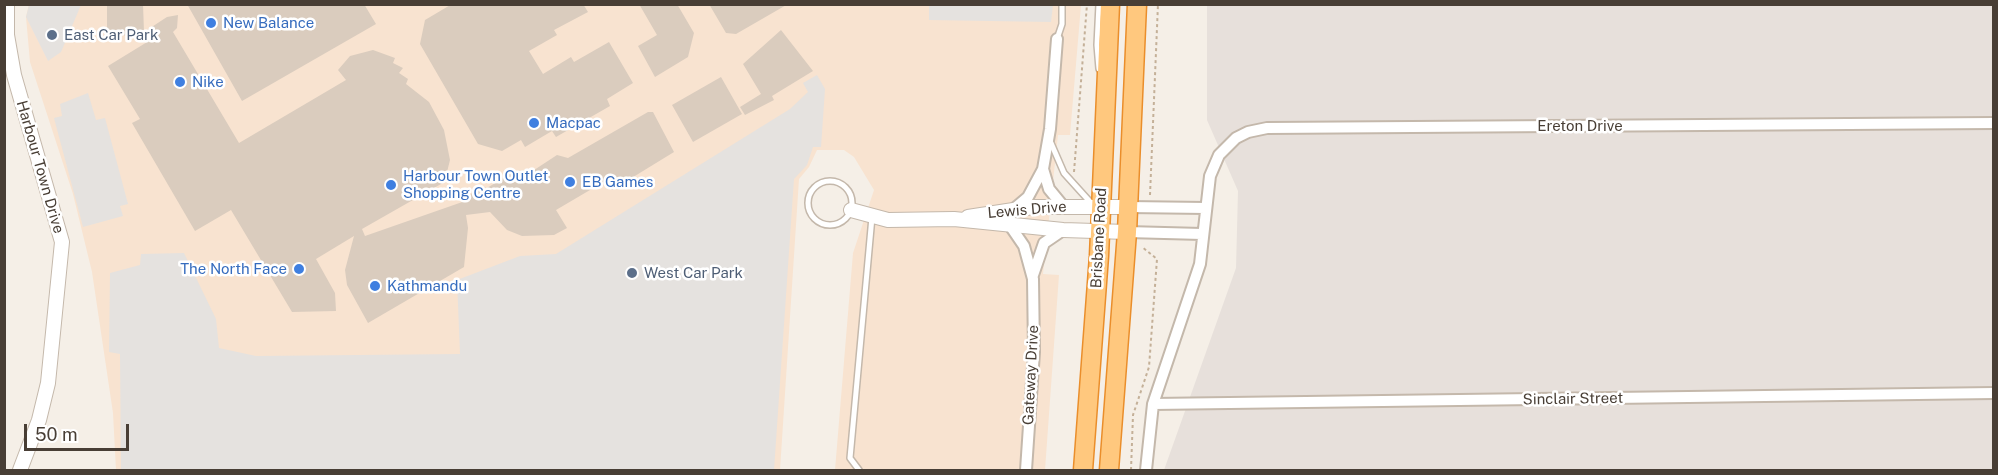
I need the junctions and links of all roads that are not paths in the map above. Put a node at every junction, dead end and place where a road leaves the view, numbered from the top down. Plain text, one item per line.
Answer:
1 (7, 4) edge
2 (1062, 4) edge
3 (1099, 4) edge
4 (1110, 4) edge
5 (1137, 4) edge
6 (1057, 39) joint
7 (1105, 94) junction
8 (1994, 123) edge
9 (1050, 129) junction
10 (1043, 169) junction
11 (1207, 202) junction
12 (1063, 206) junction
13 (1098, 207) junction
14 (1128, 207) junction
15 (1015, 208) junction
16 (851, 210) junction
17 (872, 216) junction
18 (954, 219) junction
19 (1011, 226) junction
20 (1063, 230) junction
21 (1100, 231) junction
22 (1127, 232) junction
23 (1202, 234) junction
24 (1033, 279) junction
25 (1994, 393) edge
26 (1153, 404) junction
27 (20, 471) edge
28 (859, 471) edge
29 (1026, 471) edge
30 (1083, 471) edge
31 (1109, 471) edge
32 (1146, 471) edge

1 - 27 street, Harbour Town Drive
2 - 6 lane
3 - 7 lane
4 - 7 highway, Brisbane Road
5 - 14 highway, Brisbane Road
6 - 9 street
7 - 13 highway, Brisbane Road
8 - 11 street, Ereton Drive
9 - 10 street
9 - 13 lane
10 - 12 street
10 - 15 street
11 - 14 street, Brisbane Road
11 - 23 street
12 - 13 street, Lewis Drive
12 - 15 street, Lewis Drive
13 - 14 street, Lewis Drive
13 - 21 highway, Brisbane Road
14 - 22 highway, Brisbane Road
15 - 18 street, Lewis Drive
16 - 16 lane
16 - 17 street, Lewis Drive
17 - 18 street, Lewis Drive
17 - 28 lane
18 - 19 street, Lewis Drive
19 - 20 street, Lewis Drive
19 - 24 street, Gateway Drive
20 - 21 street, Lewis Drive
20 - 24 street, Gateway Drive
21 - 22 street, Lewis Drive
21 - 30 highway, Brisbane Road
22 - 23 street, Brisbane Road
22 - 31 highway, Brisbane Road
23 - 26 street
24 - 29 street, Gateway Drive
25 - 26 street, Sinclair Street
26 - 32 street

